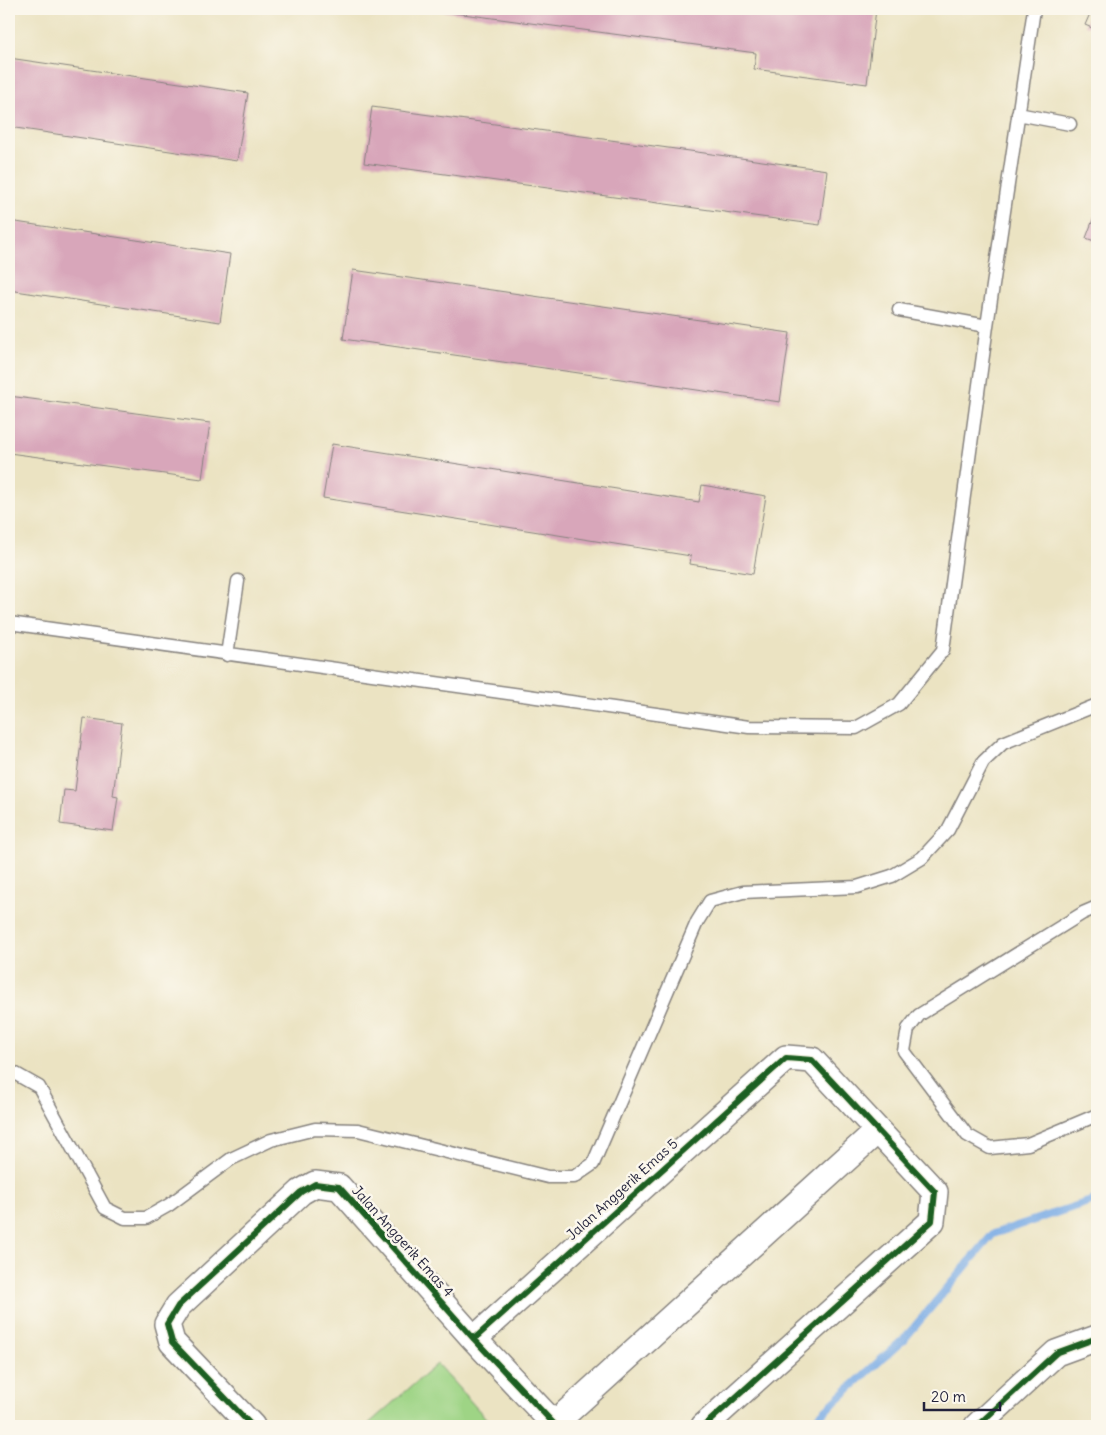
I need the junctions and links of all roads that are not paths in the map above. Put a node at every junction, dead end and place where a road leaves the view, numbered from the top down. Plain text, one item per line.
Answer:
1 (1034, 9) edge
2 (1018, 114) junction
3 (1070, 124) dead end
4 (899, 310) dead end
5 (987, 326) junction
6 (238, 581) dead end
7 (9, 624) edge
8 (227, 655) junction
9 (1097, 705) edge
10 (1097, 907) edge
11 (9, 1070) edge
12 (1097, 1115) edge
13 (877, 1131) junction
14 (1097, 1338) edge
15 (474, 1339) junction
16 (555, 1425) edge
17 (252, 1426) edge
18 (704, 1426) edge
19 (977, 1426) edge

1 - 2 lane
2 - 3 lane
2 - 5 lane
4 - 5 lane
5 - 8 lane
6 - 8 lane
7 - 8 lane
9 - 11 lane
10 - 12 lane
13 - 15 street, Jalan Anggerik Emas 5
13 - 16 street
13 - 18 street
14 - 19 street
15 - 16 street, Jalan Anggerik Emas 4
15 - 17 street, Jalan Anggerik Emas 4

